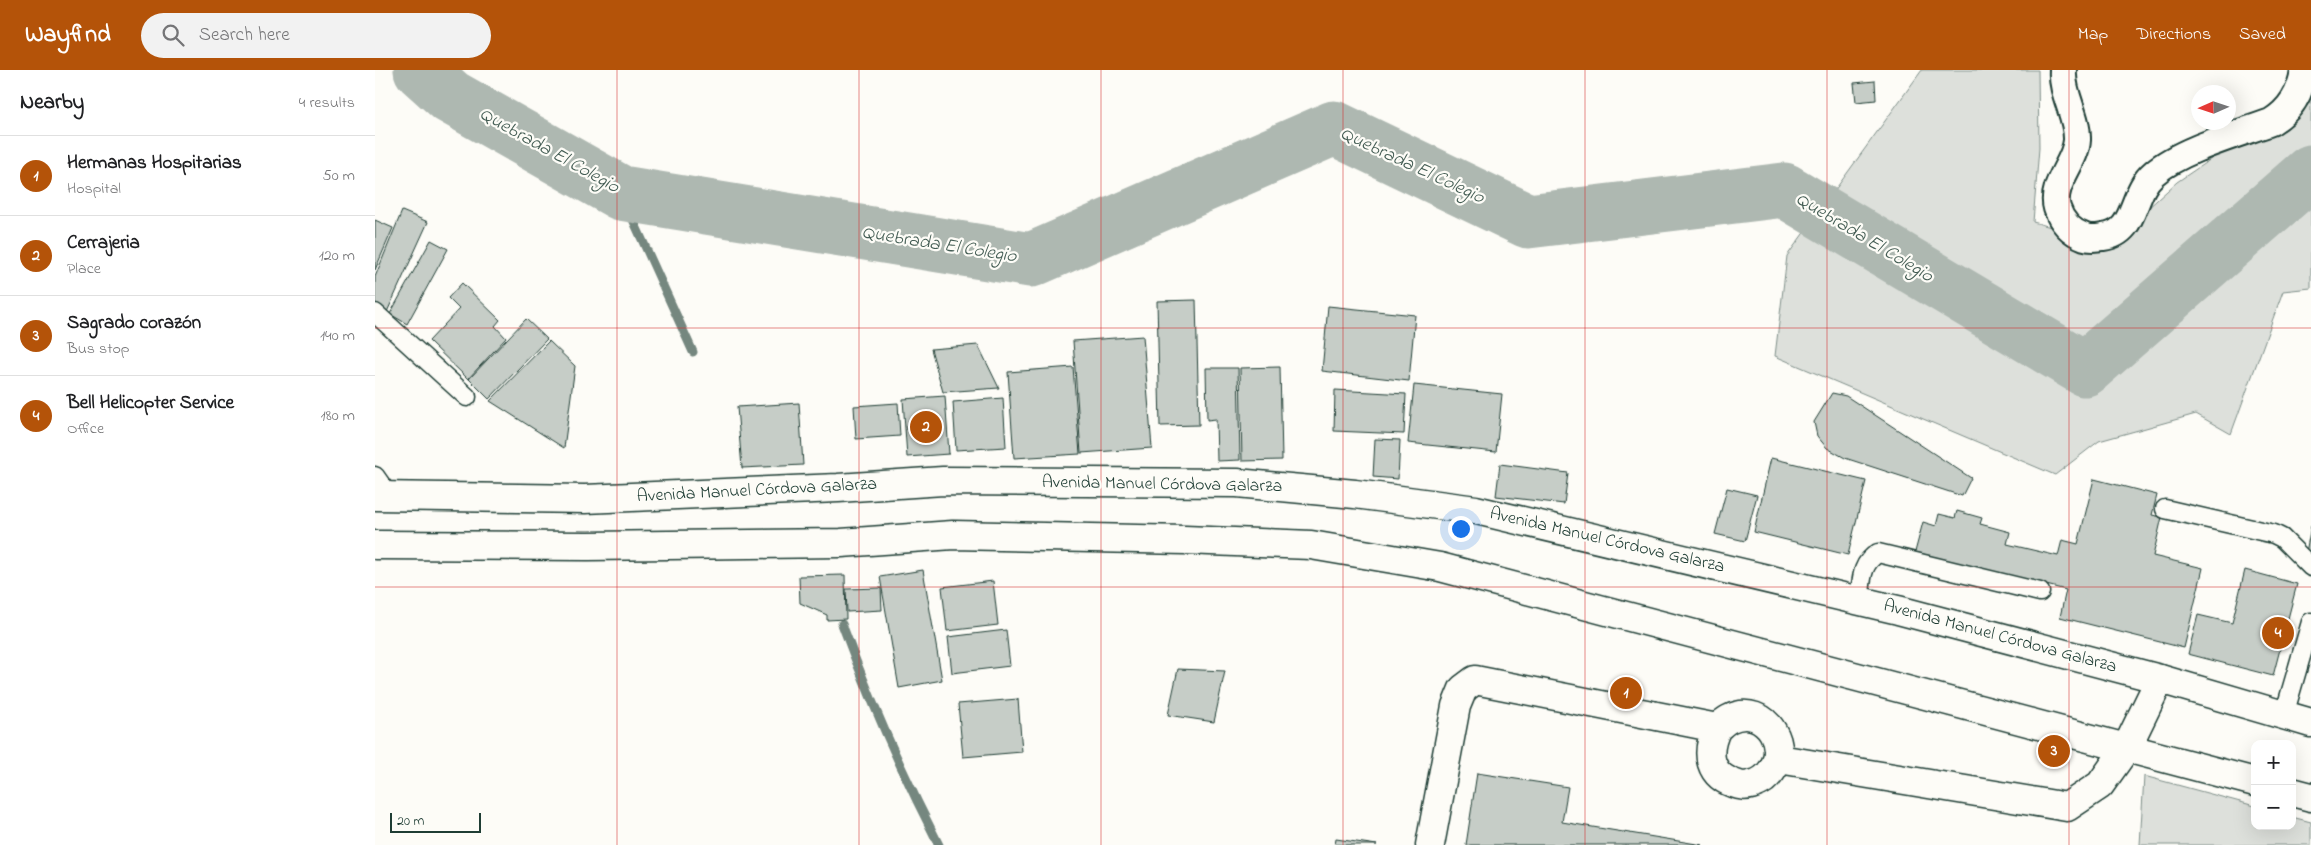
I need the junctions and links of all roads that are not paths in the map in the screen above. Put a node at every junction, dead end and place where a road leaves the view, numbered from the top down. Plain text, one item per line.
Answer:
1 (2063, 70) edge
2 (2304, 70) edge
3 (375, 313) edge
4 (467, 397) dead end
5 (380, 489) edge
6 (2165, 508) dead end
7 (375, 544) edge
8 (2311, 567) edge
9 (2040, 592) dead end
10 (1859, 601) junction
11 (2311, 622) edge
12 (2160, 679) junction
13 (2284, 715) junction
14 (2311, 723) edge
15 (1717, 728) junction
16 (2127, 747) junction
17 (1779, 759) junction
18 (2251, 781) edge
19 (2296, 793) edge
20 (2311, 797) edge
21 (1430, 845) edge

1 - 2 street
3 - 4 lane
5 - 10 main road, Avenida Manuel Córdova Galarza
6 - 8 lane
7 - 16 main road
9 - 10 lane
10 - 12 main road, Avenida Manuel Córdova Galarza
11 - 13 lane
12 - 13 main road, Avenida Manuel Córdova Galarza
12 - 16 main road
13 - 14 main road, Avenida Manuel Córdova Galarza
15 - 17 main road
15 - 17 main road
15 - 21 main road
16 - 17 main road
16 - 18 main road
19 - 20 main road

